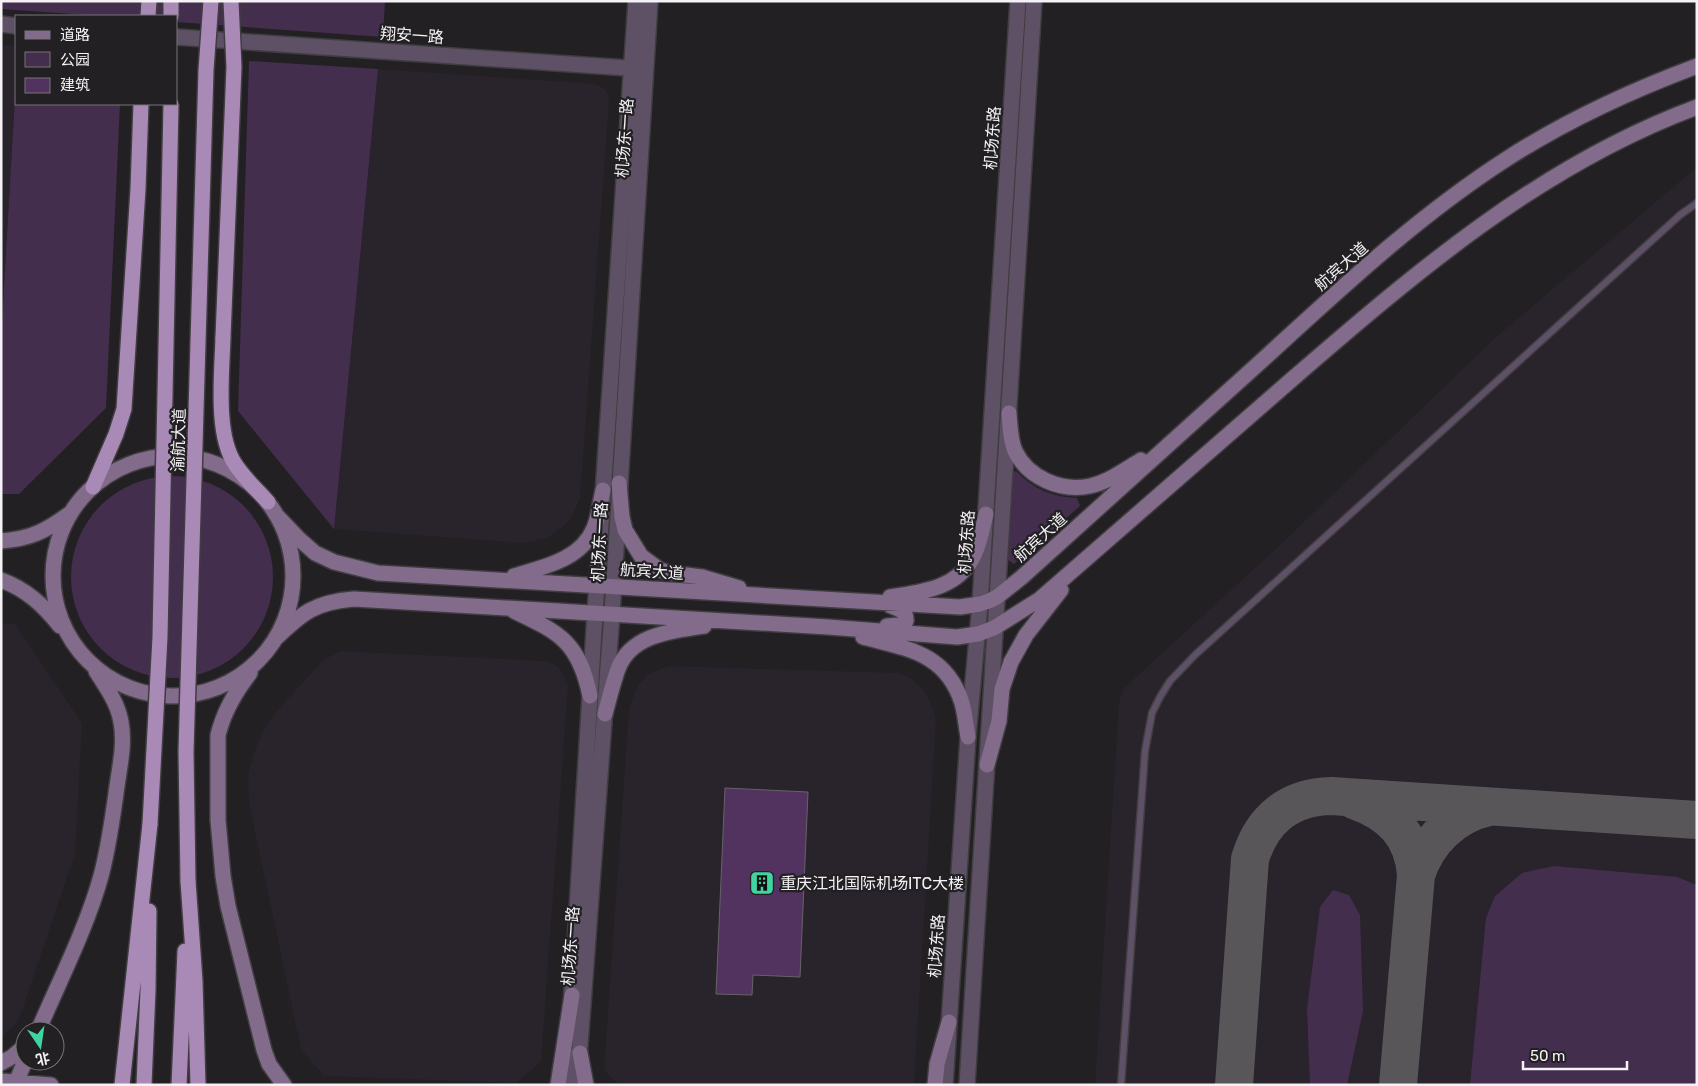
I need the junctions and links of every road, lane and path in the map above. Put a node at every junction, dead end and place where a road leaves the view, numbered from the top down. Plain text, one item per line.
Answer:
1 (150, 1) edge
2 (171, 1) edge
3 (212, 1) edge
4 (231, 1) edge
5 (636, 1) edge
6 (650, 1) edge
7 (1018, 1) edge
8 (1034, 1) edge
9 (148, 15) edge
10 (171, 15) edge
11 (1, 24) edge
12 (15, 26) edge
13 (178, 37) edge
14 (1697, 66) edge
15 (639, 69) junction
16 (141, 105) edge
17 (171, 105) edge
18 (1697, 107) edge
19 (1697, 203) edge
20 (1009, 413) junction
21 (1172, 441) junction
22 (619, 483) junction
23 (93, 487) junction
24 (603, 490) junction
25 (268, 502) junction
26 (72, 512) junction
27 (986, 514) junction
28 (277, 516) junction
29 (1, 540) edge
30 (1084, 561) junction
31 (501, 579) junction
32 (1, 580) edge
33 (597, 585) junction
34 (614, 586) junction
35 (765, 596) junction
36 (997, 597) junction
37 (857, 602) junction
38 (884, 603) junction
39 (980, 604) junction
40 (508, 608) junction
41 (595, 613) junction
42 (612, 614) junction
43 (737, 622) junction
44 (828, 627) junction
45 (994, 628) junction
46 (978, 634) junction
47 (69, 636) junction
48 (276, 639) junction
49 (266, 651) junction
50 (89, 662) junction
51 (590, 696) junction
52 (605, 714) junction
53 (968, 738) junction
54 (986, 765) junction
55 (150, 824) junction
56 (188, 881) junction
57 (572, 995) junction
58 (42, 1021) edge
59 (949, 1022) junction
60 (580, 1053) junction
61 (15, 1054) edge
62 (1, 1063) edge
63 (21, 1071) edge
64 (1, 1081) edge
65 (16, 1083) edge
66 (51, 1085) edge
67 (122, 1085) edge
68 (144, 1085) edge
69 (179, 1085) edge
70 (198, 1085) edge
71 (284, 1085) edge
72 (558, 1085) edge
73 (566, 1085) edge
74 (577, 1085) edge
75 (586, 1085) edge
76 (935, 1085) edge
77 (945, 1085) edge
78 (967, 1085) edge
79 (1121, 1085) edge

1 - 9 highway
2 - 10 highway
3 - 56 highway, 渝航大道, bridge
4 - 25 highway, bridge
5 - 15 street, 机场东一路
6 - 15 street, 机场东一路
7 - 27 street, 机场东路
8 - 20 street, 机场东路
11 - 12 street
13 - 15 street, 翔安一路
14 - 21 main road, 航宾大道
15 - 22 street, 机场东一路
15 - 24 street, 机场东一路
16 - 23 highway
17 - 55 highway, 渝航大道, bridge
18 - 30 main road
19 - 79 lane
20 - 21 main road
20 - 36 street, 机场东路
21 - 36 main road, 航宾大道
22 - 34 street, 机场东一路
22 - 35 main road
23 - 25 main road
23 - 26 main road
24 - 31 main road
24 - 33 street, 机场东一路
25 - 28 main road
26 - 29 main road
26 - 47 main road
27 - 37 main road
27 - 39 street, 机场东路
28 - 31 main road, 航宾大道
28 - 48 main road
30 - 45 main road
30 - 54 main road
31 - 33 main road, 航宾大道
32 - 47 main road
33 - 34 main road, 航宾大道
33 - 41 street, 机场东一路
34 - 35 main road, 航宾大道
34 - 42 street, 机场东一路
35 - 37 main road, 航宾大道
36 - 39 main road, 航宾大道
36 - 45 street, 机场东路
37 - 38 main road, 航宾大道
38 - 39 main road, 航宾大道
38 - 44 main road
39 - 46 street, 机场东路
40 - 41 main road
40 - 48 main road
40 - 51 main road
41 - 42 main road
41 - 51 street, 机场东一路
42 - 43 main road
42 - 52 street, 机场东一路
43 - 44 main road
43 - 52 main road
44 - 46 main road
44 - 53 main road
45 - 46 main road
45 - 54 street, 机场东路
46 - 53 street, 机场东路
47 - 50 main road
48 - 49 main road
49 - 50 main road
49 - 71 main road
50 - 58 main road
51 - 57 street, 机场东一路
52 - 60 street, 机场东一路
53 - 59 street, 机场东路
54 - 78 street, 机场东路
55 - 67 highway
55 - 68 highway
56 - 69 highway
56 - 70 highway
57 - 72 main road
57 - 73 street, 机场东一路
59 - 76 main road
59 - 77 street, 机场东路
60 - 74 street, 机场东一路
60 - 75 main road
61 - 62 main road
63 - 65 main road
64 - 65 main road
65 - 66 main road

